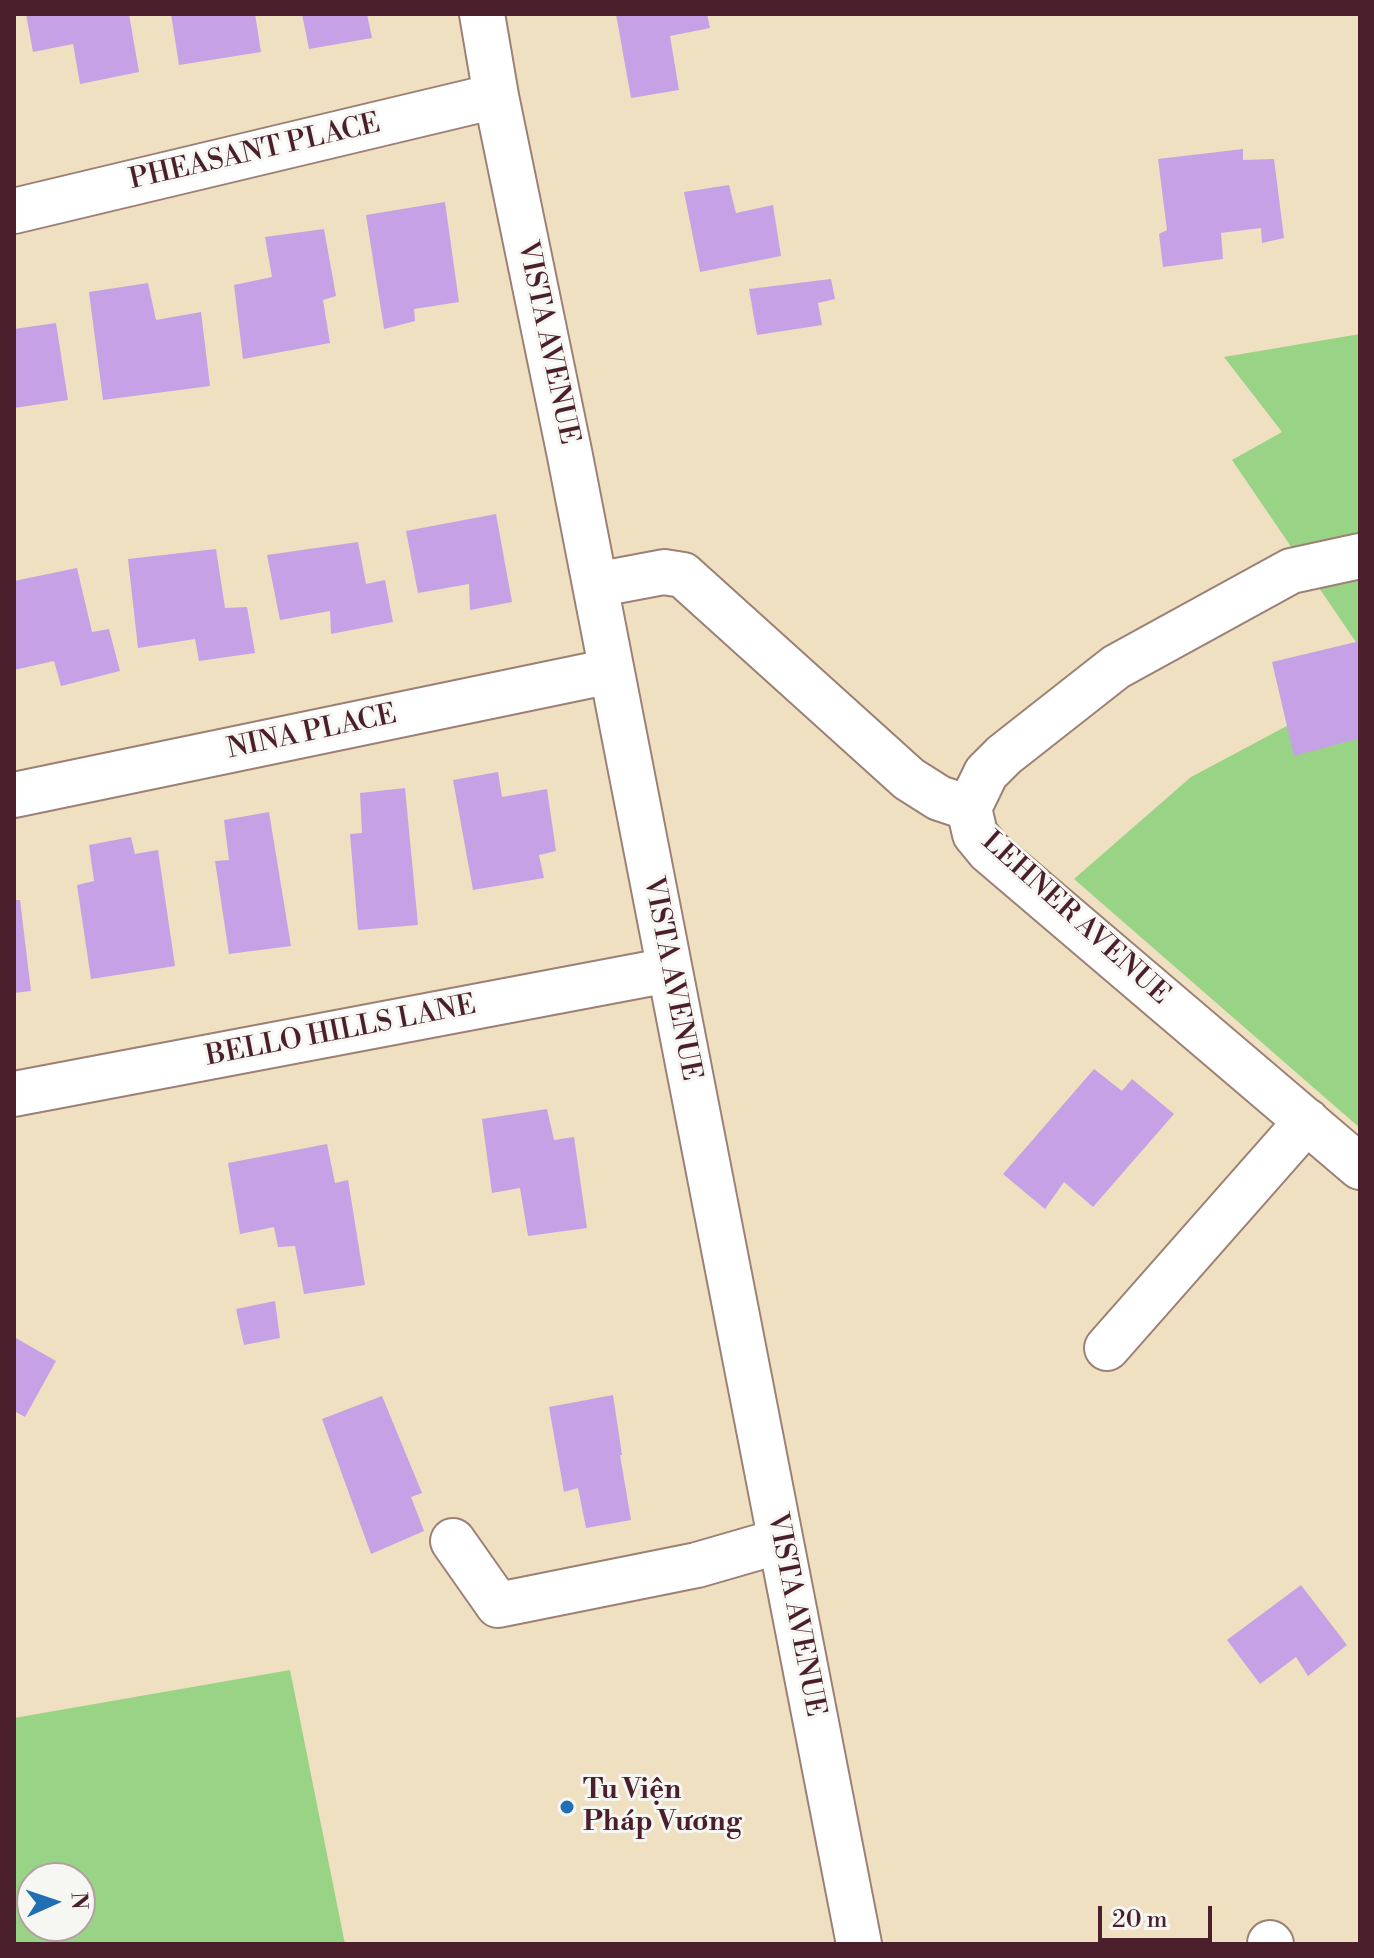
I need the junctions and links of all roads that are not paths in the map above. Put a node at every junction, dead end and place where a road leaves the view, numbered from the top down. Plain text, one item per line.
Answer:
1 (482, 14) edge
2 (496, 96) junction
3 (14, 211) edge
4 (1360, 556) edge
5 (595, 585) junction
6 (611, 671) junction
7 (14, 795) edge
8 (969, 808) junction
9 (669, 970) junction
10 (14, 1094) edge
11 (1307, 1121) junction
12 (1360, 1167) edge
13 (1107, 1348) dead end
14 (453, 1541) dead end
15 (780, 1541) junction
16 (859, 1944) edge

1 - 2 street, VISTA AVENUE
2 - 3 street, PHEASANT PLACE
2 - 5 street, VISTA AVENUE
4 - 8 street
5 - 6 street, VISTA AVENUE
5 - 8 street, LEHNER AVENUE
6 - 7 street, NINA PLACE
6 - 9 street, VISTA AVENUE
8 - 11 street, LEHNER AVENUE
9 - 10 street, BELLO HILLS LANE
9 - 15 street, VISTA AVENUE
11 - 12 street, LEHNER AVENUE
11 - 13 street
14 - 15 street
15 - 16 street, VISTA AVENUE

